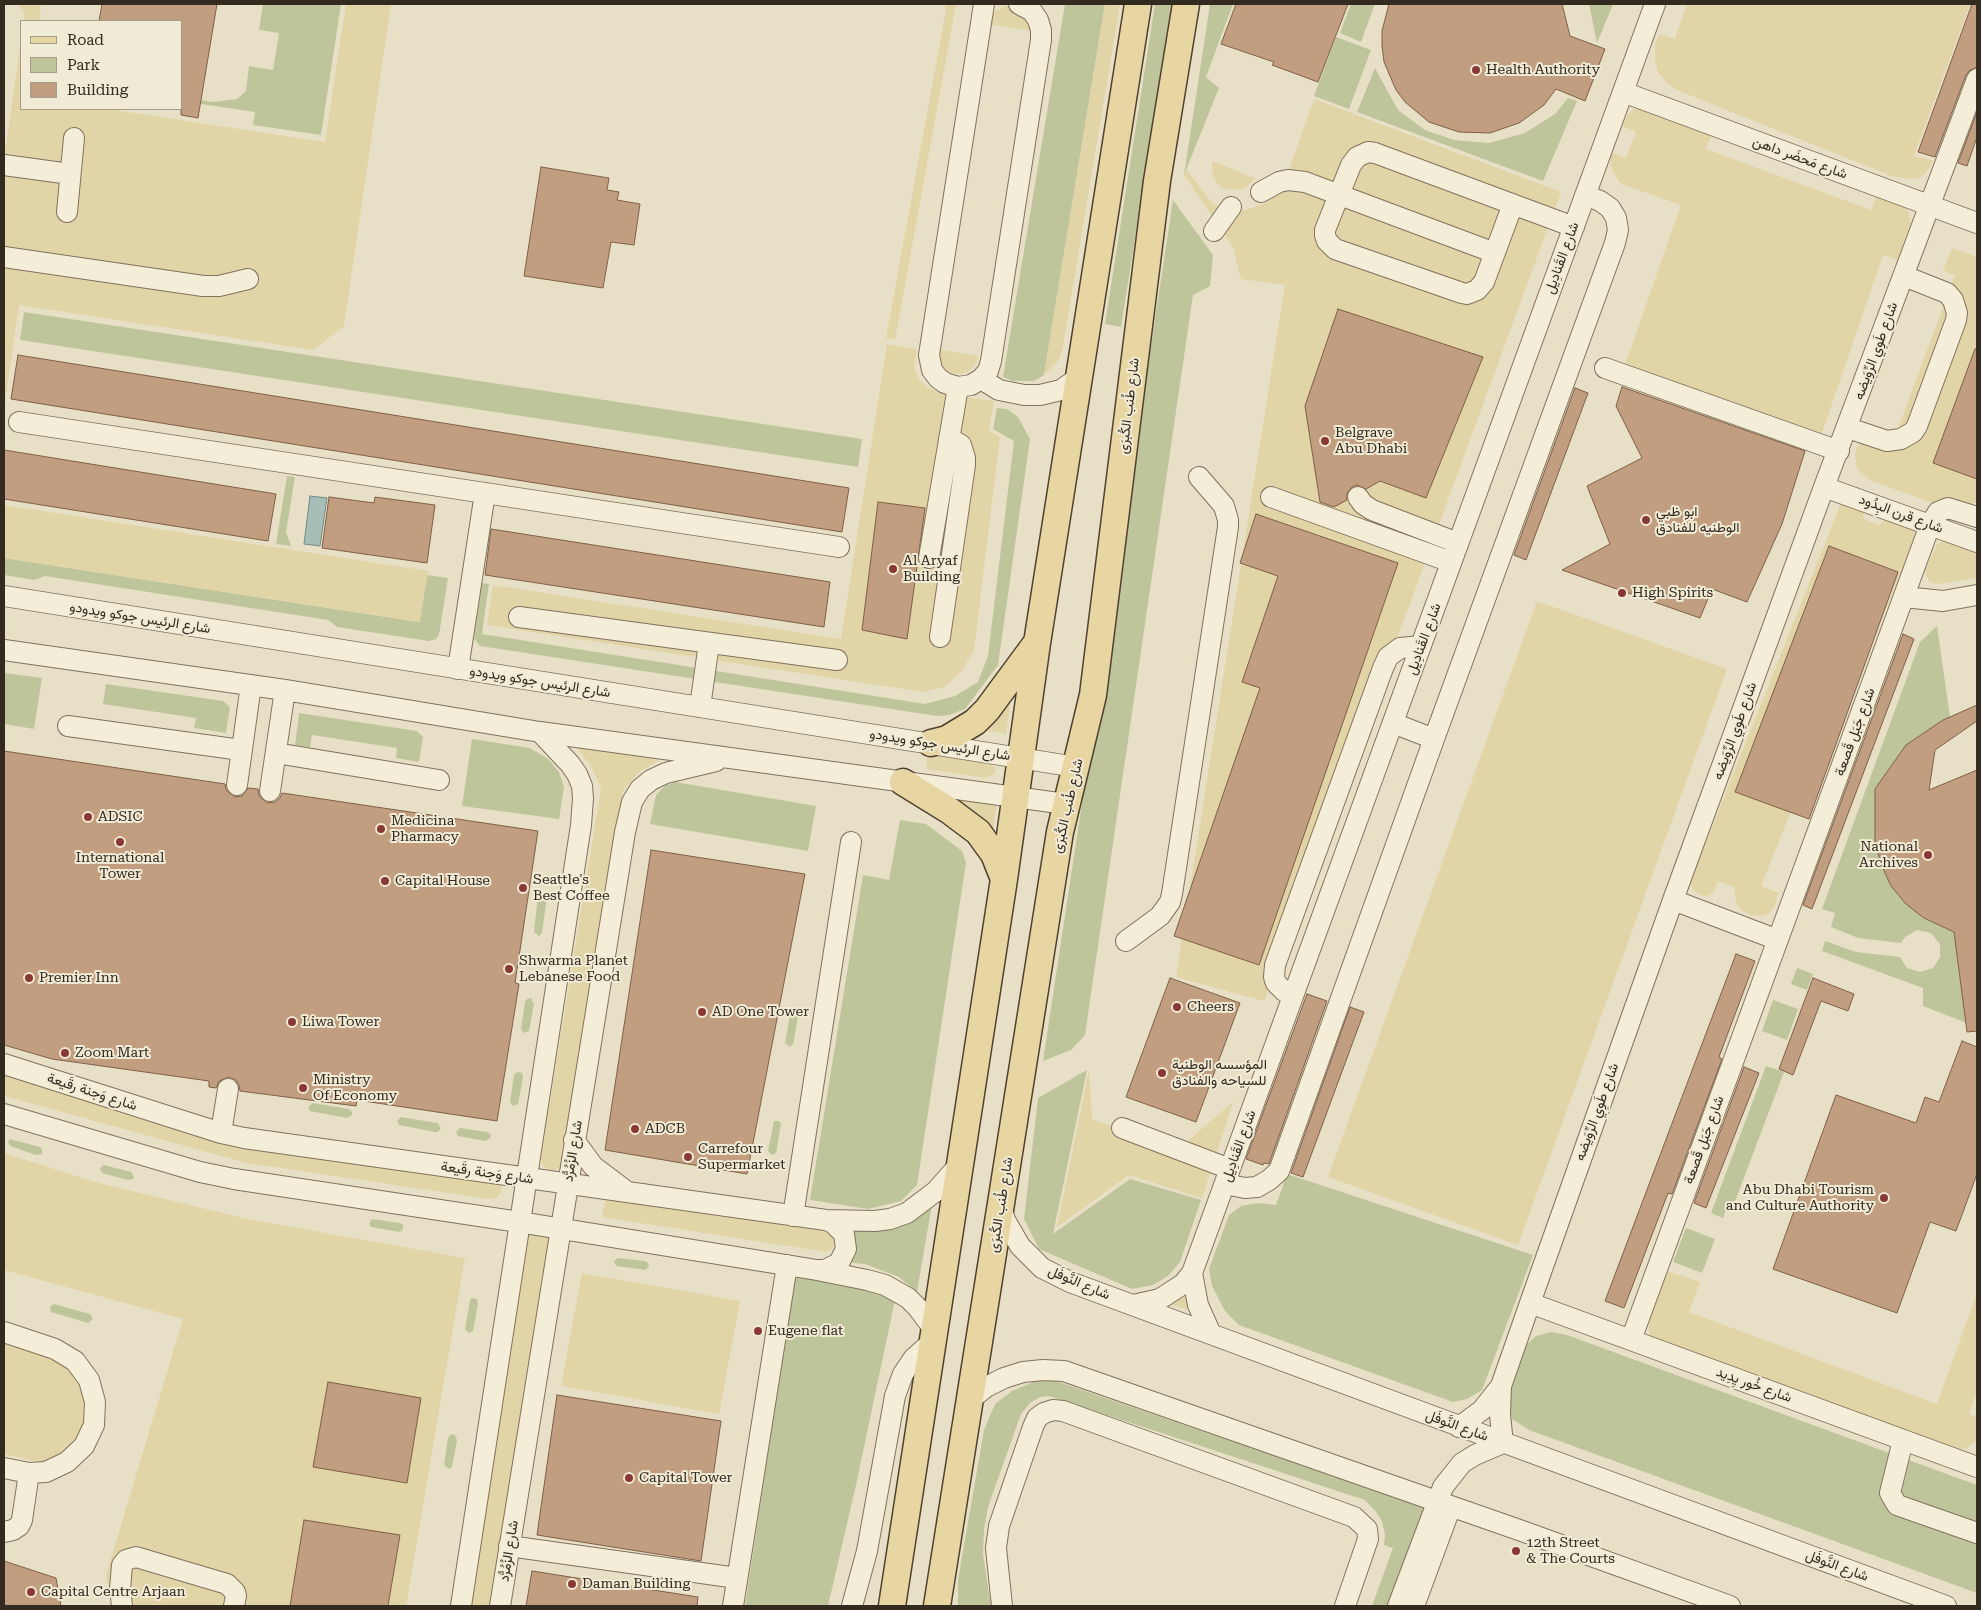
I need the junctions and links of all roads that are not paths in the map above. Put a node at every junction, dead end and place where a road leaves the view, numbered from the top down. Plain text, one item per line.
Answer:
1 (984, 4) edge
2 (1019, 4) edge
3 (1138, 4) edge
4 (1186, 4) edge
5 (1655, 4) edge
6 (1977, 79) edge
7 (1623, 92) junction
8 (74, 138) dead end
9 (4, 165) edge
10 (70, 174) junction
11 (1261, 192) dead end
12 (1339, 195) junction
13 (1586, 195) junction
14 (1513, 204) junction
15 (1930, 206) junction
16 (1231, 207) dead end
17 (67, 212) dead end
18 (1977, 223) edge
19 (1574, 227) junction
20 (1214, 231) dead end
21 (1495, 253) junction
22 (4, 257) edge
23 (1904, 276) junction
24 (248, 279) dead end
25 (1606, 368) dead end
26 (1078, 378) junction
27 (981, 379) junction
28 (958, 387) junction
29 (19, 422) dead end
30 (1848, 428) junction
31 (949, 438) junction
32 (1839, 451) junction
33 (1199, 477) dead end
34 (1824, 486) junction
35 (485, 493) junction
36 (1271, 497) dead end
37 (1358, 497) dead end
38 (1977, 517) edge
39 (1930, 525) junction
40 (1977, 542) edge
41 (1458, 543) junction
42 (839, 547) dead end
43 (929, 558) dead end
44 (1451, 562) junction
45 (1977, 595) edge
46 (4, 596) edge
47 (1904, 598) junction
48 (519, 617) dead end
49 (940, 637) dead end
50 (708, 642) junction
51 (1037, 643) junction
52 (1421, 646) junction
53 (7, 652) edge
54 (837, 660) dead end
55 (458, 669) junction
56 (251, 685) junction
57 (285, 690) junction
58 (700, 707) junction
59 (1393, 723) junction
60 (68, 726) dead end
61 (540, 732) junction
62 (1434, 739) junction
63 (931, 743) junction
64 (241, 751) junction
65 (276, 754) junction
66 (725, 758) junction
67 (1021, 758) junction
68 (1076, 767) junction
69 (439, 780) dead end
70 (903, 782) junction
71 (237, 785) dead end
72 (270, 791) dead end
73 (1015, 797) junction
74 (1066, 804) junction
75 (850, 842) dead end
76 (1004, 879) junction
77 (1673, 900) junction
78 (1778, 940) junction
79 (1126, 941) dead end
80 (1294, 995) junction
81 (4, 1064) edge
82 (228, 1089) dead end
83 (4, 1114) edge
84 (1122, 1128) dead end
85 (221, 1134) junction
86 (574, 1140) junction
87 (960, 1164) junction
88 (1228, 1177) junction
89 (526, 1178) junction
90 (567, 1185) junction
91 (630, 1194) junction
92 (1001, 1205) junction
93 (793, 1216) junction
94 (826, 1220) junction
95 (519, 1222) junction
96 (560, 1229) junction
97 (788, 1265) junction
98 (817, 1270) junction
99 (1192, 1273) junction
100 (1530, 1302) junction
101 (1133, 1306) junction
102 (4, 1332) edge
103 (1211, 1334) junction
104 (934, 1336) junction
105 (1631, 1340) junction
106 (1502, 1386) junction
107 (970, 1400) junction
108 (1459, 1427) junction
109 (1904, 1440) junction
110 (1503, 1443) junction
111 (1977, 1466) edge
112 (4, 1468) edge
113 (29, 1473) junction
114 (1444, 1503) junction
115 (4, 1532) edge
116 (1977, 1533) edge
117 (509, 1546) junction
118 (945, 1559) junction
119 (737, 1578) junction
120 (122, 1606) edge
121 (234, 1606) edge
122 (461, 1606) edge
123 (500, 1606) edge
124 (733, 1606) edge
125 (852, 1606) edge
126 (892, 1606) edge
127 (937, 1606) edge
128 (943, 1606) edge
129 (1002, 1606) edge
130 (1345, 1606) edge
131 (1398, 1606) edge
132 (1414, 1606) edge
133 (1730, 1606) edge
134 (1946, 1606) edge

1 - 28 street
2 - 27 street
3 - 26 main road
4 - 68 main road, شارع طُنب الكُبرَى
5 - 7 street, شارع القَنادِيل
6 - 15 street, شارع طَوِي الرِّوَيضه
7 - 13 street, شارع القَنادِيل
7 - 15 street, شارع مَحضَر داهن
8 - 10 street
9 - 10 street
10 - 17 street
11 - 12 street
12 - 14 street
12 - 21 street
12 - 21 street
13 - 19 street, شارع القَنادِيل
13 - 62 street
14 - 19 street
14 - 21 street
15 - 18 street, شارع مَحضَر داهن
15 - 23 street, شارع طَوِي الرِّوَيضه
16 - 20 street
19 - 41 street, شارع القَنادِيل
22 - 24 street
23 - 30 street, شارع طَوِي الرِّوَيضه
23 - 30 street
25 - 32 street
26 - 27 street
26 - 51 main road
27 - 28 street
28 - 31 street
29 - 35 street
30 - 32 street, شارع طَوِي الرِّوَيضه
31 - 43 street
31 - 49 street
32 - 34 street, شارع طَوِي الرِّوَيضه
33 - 79 street
34 - 39 street, شارع قرن البِدُود
34 - 77 street, شارع طَوِي الرِّوَيضه
35 - 42 street
35 - 55 street
36 - 44 street
37 - 41 street
38 - 39 street
39 - 40 street, شارع قرن البِدُود
39 - 47 street, شارع جَبَل قَصعة
41 - 44 street, شارع القَنادِيل
44 - 52 street, شارع القَنادِيل
45 - 47 street
46 - 55 street, شارع الرئيس جوكو ويدودو
47 - 78 street, شارع جَبَل قَصعة
48 - 50 street
50 - 54 street
50 - 58 street
51 - 63 main road
51 - 67 main road
52 - 59 street, شارع القَنادِيل
52 - 80 street
53 - 56 street
55 - 58 street, شارع الرئيس جوكو ويدودو
56 - 57 street
56 - 64 street
57 - 61 street
57 - 65 street
58 - 63 street, شارع الرئيس جوكو ويدودو
59 - 62 street
59 - 80 street, شارع القَنادِيل
60 - 64 street
61 - 66 street
61 - 89 street
62 - 88 street
63 - 67 street, شارع الرئيس جوكو ويدودو
64 - 65 street
64 - 71 street
65 - 69 street
65 - 72 street
66 - 70 street
66 - 86 street, شارع الزُمُرُّد
67 - 68 street, شارع الرئيس جوكو ويدودو
67 - 73 main road
68 - 74 main road, شارع طُنب الكُبرَى
70 - 73 street
70 - 76 main road
73 - 74 street
73 - 76 main road
74 - 92 main road, شارع طُنب الكُبرَى
75 - 93 street
76 - 87 main road
77 - 78 street
77 - 100 street, شارع طَوِي الرِّوَيضه
78 - 105 street, شارع جَبَل قَصعة
80 - 88 street, شارع القَنادِيل
81 - 85 street, شارع وَجنة رقَيعة
82 - 85 street
83 - 95 street
84 - 88 street
85 - 89 street, شارع وَجنة رقَيعة
86 - 90 street, شارع الزُمُرُّد
86 - 91 street
87 - 94 street, شارع وَجنة رقَيعة
87 - 104 main road
88 - 99 street, شارع القَنادِيل
89 - 90 street, شارع وَجنة رقَيعة
89 - 95 street
90 - 91 street, شارع وَجنة رقَيعة
90 - 96 street, شارع الزُمُرُّد
91 - 93 street, شارع وَجنة رقَيعة
92 - 101 street, شارع النَّوفَل
92 - 107 main road, شارع طُنب الكُبرَى
93 - 94 street, شارع وَجنة رقَيعة
94 - 98 street
95 - 96 street
95 - 122 street
96 - 97 street
96 - 117 street, شارع الزُمُرُّد
97 - 98 street
97 - 119 street
98 - 104 street
99 - 101 street, شارع القَنادِيل
99 - 103 street
100 - 105 street, شارع خُور يِدِيد
100 - 106 street, شارع طَوِي الرِّوَيضه
101 - 103 street, شارع النَّوفَل
102 - 113 street
103 - 108 street, شارع النَّوفَل
104 - 125 street
104 - 126 main road
105 - 109 street, شارع خُور يِدِيد
106 - 108 street, شارع طَوِي الرِّوَيضه
106 - 110 street, شارع طَوِي الرِّوَيضه
107 - 114 street
107 - 118 main road, شارع طُنب الكُبرَى
108 - 110 street, شارع النَّوفَل
109 - 111 street, شارع خُور يِدِيد
109 - 116 street
110 - 114 street
110 - 134 street, شارع النَّوفَل
112 - 113 street
113 - 115 street
114 - 131 street
114 - 132 street
114 - 133 street
117 - 119 street
117 - 123 street, شارع الزُمُرُّد
118 - 127 main road, شارع طُنب الكُبرَى
118 - 128 main road
119 - 124 street
120 - 121 street
129 - 130 street

